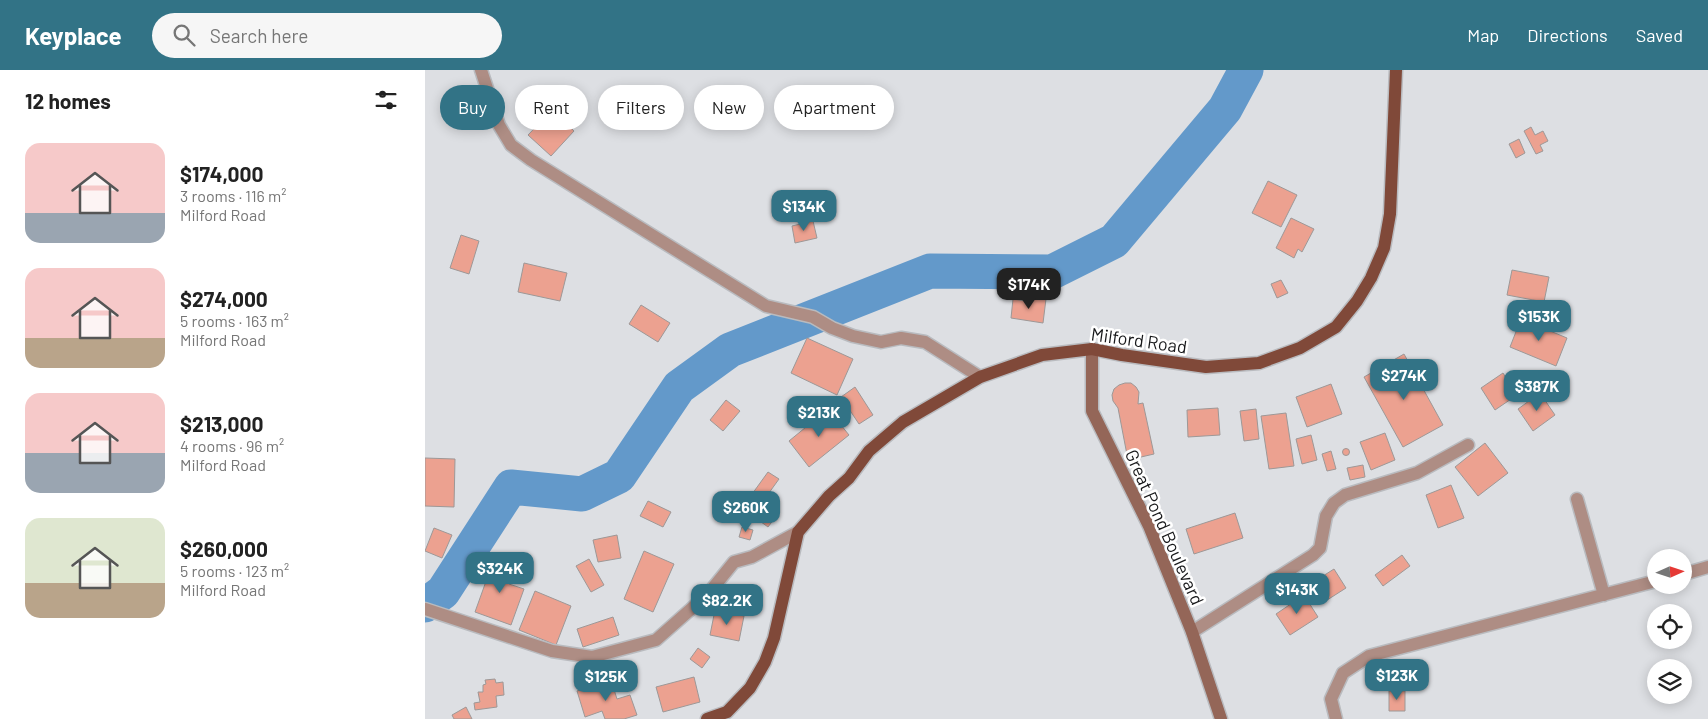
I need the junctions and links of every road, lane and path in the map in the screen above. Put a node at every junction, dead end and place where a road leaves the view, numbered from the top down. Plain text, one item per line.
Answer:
1 (481, 70) edge
2 (1396, 70) edge
3 (1092, 349) junction
4 (980, 377) junction
5 (1468, 445) dead end
6 (1577, 499) dead end
7 (798, 532) junction
8 (1708, 567) edge
9 (1693, 571) edge
10 (1647, 583) edge
11 (1603, 595) junction
12 (425, 610) edge
13 (1192, 632) junction
14 (722, 715) edge
15 (707, 719) edge
16 (1221, 719) edge
17 (1336, 719) edge

1 - 4 street
2 - 3 main road, Milford Road
3 - 4 main road, Milford Road
3 - 13 street, Great Pond Boulevard
4 - 7 main road, Milford Road
5 - 13 street
6 - 11 street
7 - 12 street
7 - 14 main road, Milford Road
8 - 9 street
10 - 11 street
11 - 17 street
13 - 16 street, Great Pond Boulevard
14 - 15 main road

